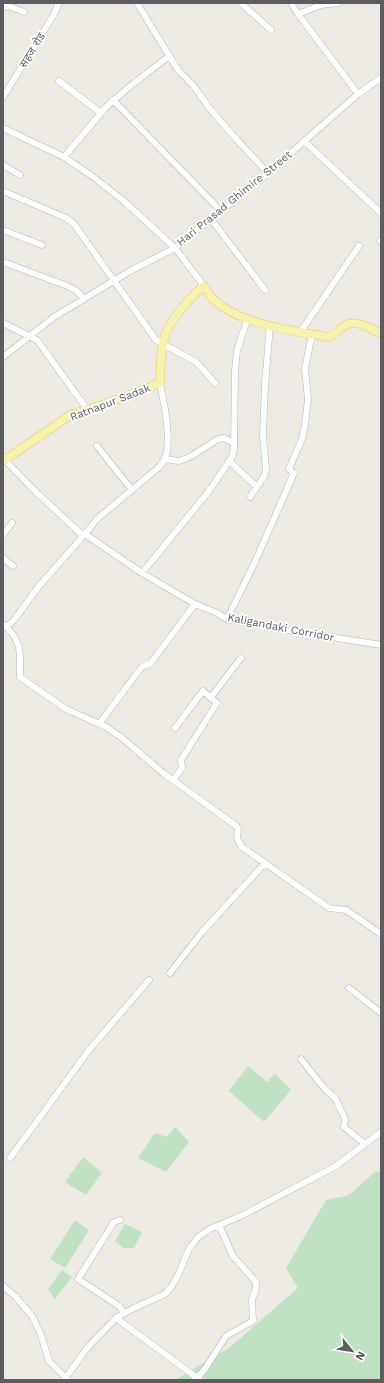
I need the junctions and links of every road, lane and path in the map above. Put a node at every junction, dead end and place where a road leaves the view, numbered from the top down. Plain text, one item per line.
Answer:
1 (59, 3) edge
2 (137, 3) edge
3 (241, 3) edge
4 (291, 3) edge
5 (338, 3) edge
6 (3, 7) edge
7 (24, 12) dead end
8 (298, 14) junction
9 (271, 30) dead end
10 (169, 56) junction
11 (381, 78) edge
12 (59, 80) dead end
13 (358, 94) junction
14 (3, 97) edge
15 (113, 100) junction
16 (100, 113) junction
17 (3, 128) edge
18 (304, 141) junction
19 (64, 157) junction
20 (3, 165) edge
21 (268, 173) junction
22 (20, 175) dead end
23 (3, 191) edge
24 (221, 211) junction
25 (381, 213) edge
26 (211, 219) junction
27 (3, 230) edge
28 (42, 245) dead end
29 (359, 246) dead end
30 (175, 248) junction
31 (3, 262) edge
32 (114, 281) junction
33 (204, 286) junction
34 (265, 290) dead end
35 (84, 299) junction
36 (247, 320) junction
37 (3, 323) edge
38 (270, 325) junction
39 (301, 332) junction
40 (381, 333) edge
41 (312, 334) junction
42 (30, 336) junction
43 (163, 345) junction
44 (3, 357) edge
45 (160, 383) junction
46 (216, 383) dead end
47 (87, 409) junction
48 (234, 443) junction
49 (97, 446) dead end
50 (165, 459) junction
51 (4, 460) edge
52 (229, 461) junction
53 (257, 486) junction
54 (132, 490) junction
55 (250, 497) dead end
56 (12, 523) dead end
57 (85, 534) junction
58 (3, 535) edge
59 (3, 558) edge
60 (13, 566) dead end
61 (142, 573) junction
62 (195, 604) junction
63 (227, 619) junction
64 (4, 625) edge
65 (381, 645) edge
66 (241, 658) dead end
67 (211, 697) junction
68 (99, 724) junction
69 (175, 728) dead end
70 (173, 780) junction
71 (265, 863) junction
72 (381, 934) edge
73 (170, 973) dead end
74 (149, 980) dead end
75 (349, 988) dead end
76 (381, 1013) edge
77 (301, 1060) dead end
78 (381, 1132) edge
79 (365, 1144) junction
80 (10, 1158) dead end
81 (120, 1220) dead end
82 (219, 1225) junction
83 (3, 1286) edge
84 (124, 1313) junction
85 (116, 1318) junction
86 (65, 1379) edge
87 (198, 1379) edge

1 - 14 street, सहज रोड
2 - 10 street
3 - 9 street
4 - 8 street
5 - 8 street
6 - 7 street
8 - 13 street
10 - 15 street
10 - 21 street
11 - 13 street, Hari Prasad Ghimire Street
12 - 16 street
13 - 18 street, Hari Prasad Ghimire Street
15 - 16 street
15 - 24 street
16 - 19 street
17 - 19 street, Hari Prasad Ghimire Street
18 - 21 street, Hari Prasad Ghimire Street
18 - 25 street
19 - 30 street, Hari Prasad Ghimire Street
20 - 22 street
21 - 24 street, Hari Prasad Ghimire Street
23 - 32 street
24 - 26 street, Hari Prasad Ghimire Street
26 - 30 street, Hari Prasad Ghimire Street
26 - 34 street
27 - 28 street
29 - 39 street
30 - 32 street
30 - 33 street
31 - 35 street
32 - 35 street
32 - 43 street
33 - 36 main road
33 - 43 main road, Ratnapur Sadak
35 - 42 street
36 - 38 main road
36 - 48 street
37 - 42 street
38 - 39 main road
38 - 53 street
39 - 41 main road
40 - 41 main road
41 - 63 street
42 - 44 street
42 - 47 street
43 - 45 main road, Ratnapur Sadak
43 - 46 street
45 - 47 main road, Ratnapur Sadak
45 - 50 street
47 - 51 main road, Ratnapur Sadak
48 - 50 street
48 - 52 street
49 - 54 street
50 - 54 street
51 - 57 street, Kaligandaki Corridor
52 - 53 street
52 - 61 street
53 - 55 street
54 - 57 street
56 - 58 street
57 - 61 street, Kaligandaki Corridor
57 - 64 street
59 - 60 street
61 - 62 street, Kaligandaki Corridor
62 - 63 street, Kaligandaki Corridor
62 - 68 street
63 - 65 street, Kaligandaki Corridor
64 - 68 street
66 - 67 street
67 - 69 street
67 - 70 street
68 - 70 street
70 - 71 street
71 - 72 street
71 - 73 street
74 - 80 street
75 - 76 street
77 - 79 street
78 - 79 street
79 - 82 street
81 - 84 street
82 - 84 street
82 - 87 street
83 - 86 street
84 - 85 street
85 - 86 street
85 - 87 street

